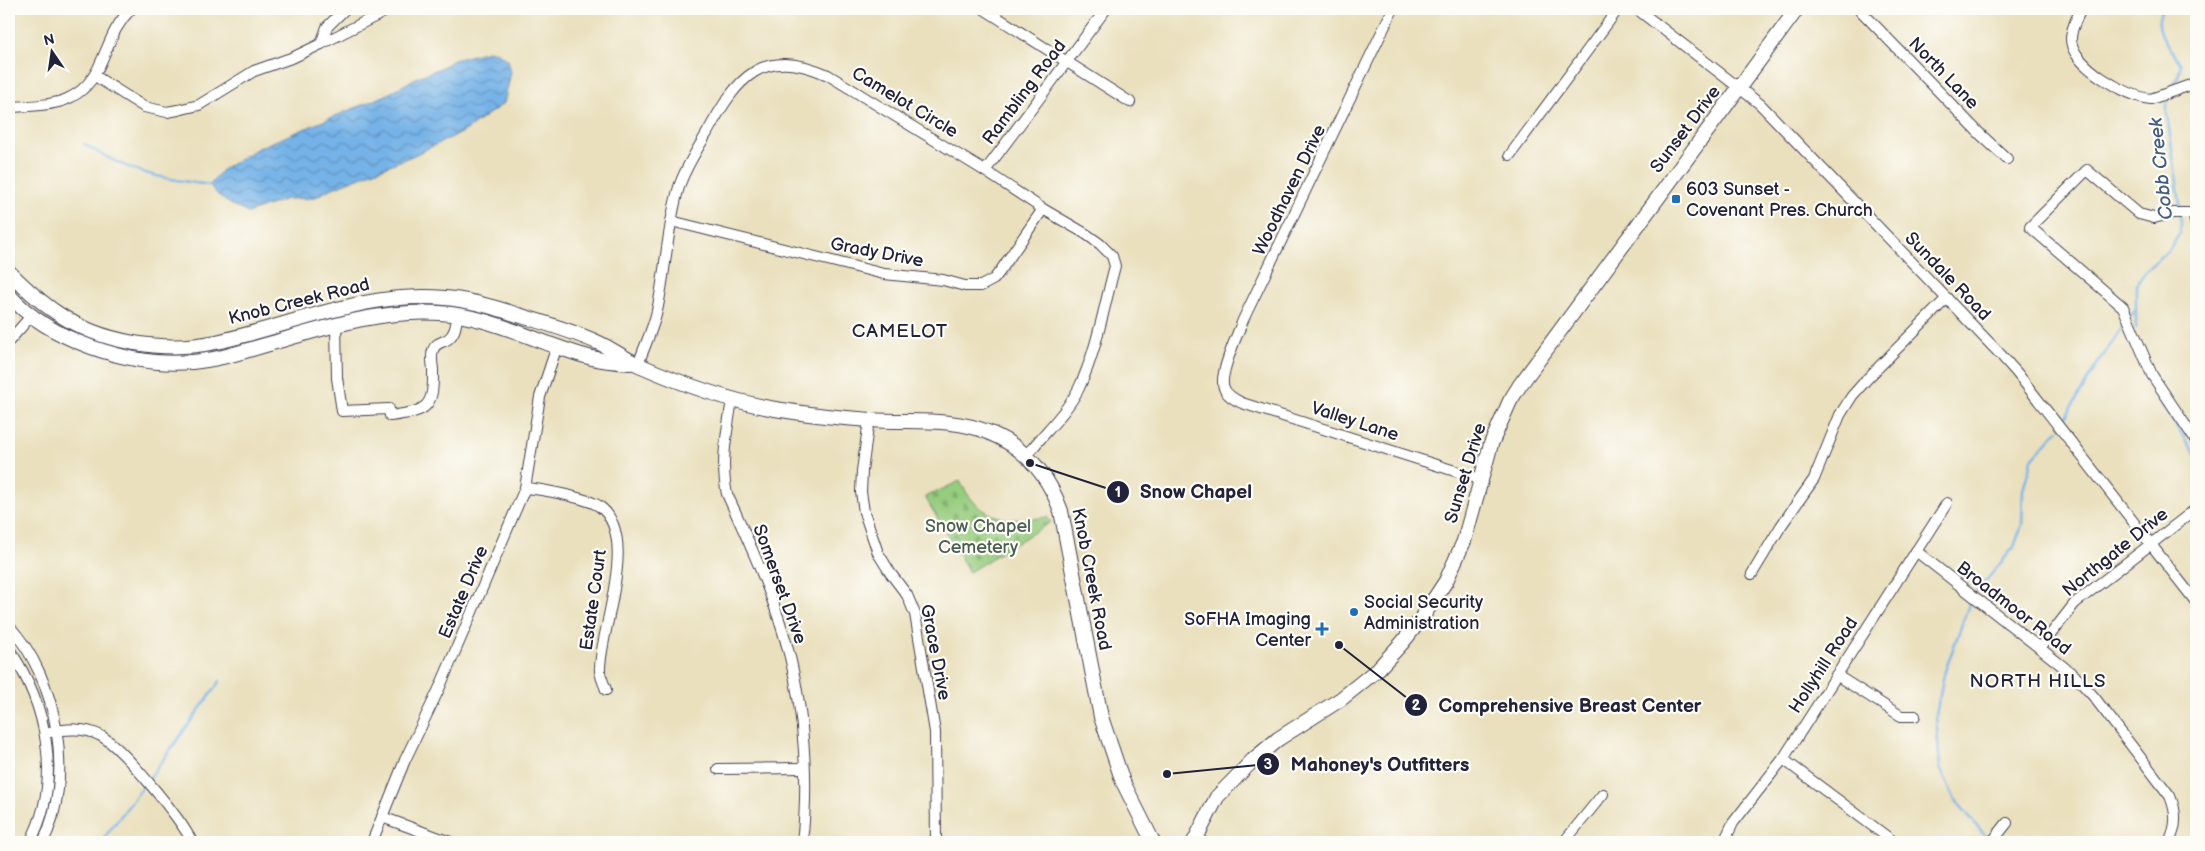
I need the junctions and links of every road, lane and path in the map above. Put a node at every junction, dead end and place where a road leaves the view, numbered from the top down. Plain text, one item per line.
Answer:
1 (131, 9) edge
2 (345, 9) edge
3 (390, 9) edge
4 (984, 9) edge
5 (1106, 9) edge
6 (1394, 9) edge
7 (1618, 9) edge
8 (1637, 9) edge
9 (1797, 9) edge
10 (1859, 9) edge
11 (2081, 9) edge
12 (321, 44) junction
13 (1067, 61) junction
14 (95, 76) junction
15 (2196, 83) edge
16 (1740, 87) junction
17 (1130, 102) dead end
18 (9, 107) edge
19 (1510, 155) dead end
20 (2007, 159) dead end
21 (985, 171) junction
22 (1043, 209) junction
23 (671, 221) junction
24 (2196, 226) edge
25 (9, 272) edge
26 (9, 296) edge
27 (1947, 298) junction
28 (459, 299) junction
29 (42, 302) junction
30 (332, 310) junction
31 (458, 314) junction
32 (32, 315) junction
33 (538, 322) junction
34 (336, 325) junction
35 (262, 329) junction
36 (9, 341) edge
37 (127, 341) junction
38 (599, 343) junction
39 (266, 345) junction
40 (183, 346) junction
41 (557, 346) junction
42 (149, 360) junction
43 (638, 365) junction
44 (1224, 388) joint
45 (732, 400) junction
46 (870, 420) junction
47 (2196, 441) edge
48 (1027, 455) junction
49 (1480, 479) junction
50 (526, 488) junction
51 (1947, 503) dead end
52 (2196, 509) edge
53 (2150, 543) junction
54 (1916, 551) junction
55 (1752, 574) dead end
56 (2196, 602) edge
57 (10, 630) edge
58 (9, 648) edge
59 (2040, 648) junction
60 (1836, 674) junction
61 (606, 690) dead end
62 (1915, 716) dead end
63 (56, 731) junction
64 (44, 732) junction
65 (1783, 759) junction
66 (804, 768) junction
67 (718, 770) dead end
68 (1603, 794) dead end
69 (382, 817) junction
70 (2007, 823) dead end
71 (445, 841) edge
72 (30, 842) edge
73 (43, 842) edge
74 (192, 842) edge
75 (372, 842) edge
76 (802, 842) edge
77 (936, 842) edge
78 (1153, 842) edge
79 (1194, 842) edge
80 (1564, 842) edge
81 (1724, 842) edge
82 (1894, 842) edge
83 (1992, 842) edge
84 (2169, 842) edge

1 - 14 street
2 - 12 street
3 - 12 street
4 - 13 street
5 - 13 street, Rambling Road
6 - 44 street, Woodhaven Drive
7 - 19 street
8 - 16 street, Sundale Road
9 - 16 main road, Sunset Drive
10 - 20 street, North Lane
11 - 15 street
12 - 14 street
13 - 17 street
13 - 21 street, Rambling Road
14 - 18 street
16 - 27 street, Sundale Road
16 - 49 main road, Sunset Drive
21 - 22 street, Camelot Circle
21 - 23 street, Camelot Circle
22 - 23 street, Grady Drive
22 - 48 street, Camelot Circle
23 - 43 street, Camelot Circle
24 - 47 street
25 - 29 main road, Knob Creek Road
26 - 32 main road, Knob Creek Road
27 - 53 street, Sundale Road
27 - 55 street
28 - 30 main road, Knob Creek Road
28 - 31 main road
28 - 33 main road, Knob Creek Road
29 - 32 main road
29 - 37 main road, Knob Creek Road
30 - 34 main road
30 - 35 main road, Knob Creek Road
31 - 34 main road, Knob Creek Road
31 - 34 street
31 - 41 main road, Knob Creek Road
32 - 36 street
32 - 42 main road, Knob Creek Road
33 - 38 main road, Knob Creek Road
33 - 41 main road
34 - 39 main road, Knob Creek Road
35 - 39 main road
35 - 40 main road, Knob Creek Road
37 - 40 main road, Knob Creek Road
37 - 42 main road
38 - 41 main road
38 - 43 main road, Knob Creek Road
39 - 42 main road, Knob Creek Road
40 - 42 main road
41 - 43 main road, Knob Creek Road
41 - 50 street, Estate Drive
43 - 45 main road, Knob Creek Road
44 - 49 street, Valley Lane
45 - 46 main road, Knob Creek Road
45 - 66 street, Somerset Drive
46 - 48 main road, Knob Creek Road
46 - 77 street, Grace Drive
48 - 78 main road, Knob Creek Road
49 - 79 main road, Sunset Drive
50 - 61 street, Estate Court
50 - 69 street, Estate Drive
51 - 54 street, Hollyhill Road
52 - 53 street, Northgate Drive
53 - 56 street, Sundale Road
53 - 59 street, Northgate Drive
54 - 59 street, Broadmoor Road
54 - 60 street, Hollyhill Road
57 - 63 street
58 - 64 street
59 - 84 street, Broadmoor Road
60 - 62 street
60 - 65 street, Hollyhill Road
63 - 64 street
63 - 73 street
63 - 74 street
64 - 72 street
65 - 81 street, Hollyhill Road
65 - 82 street
66 - 67 street
66 - 76 street, Somerset Drive
68 - 80 street
69 - 71 street
69 - 75 street, Estate Drive
70 - 83 street

